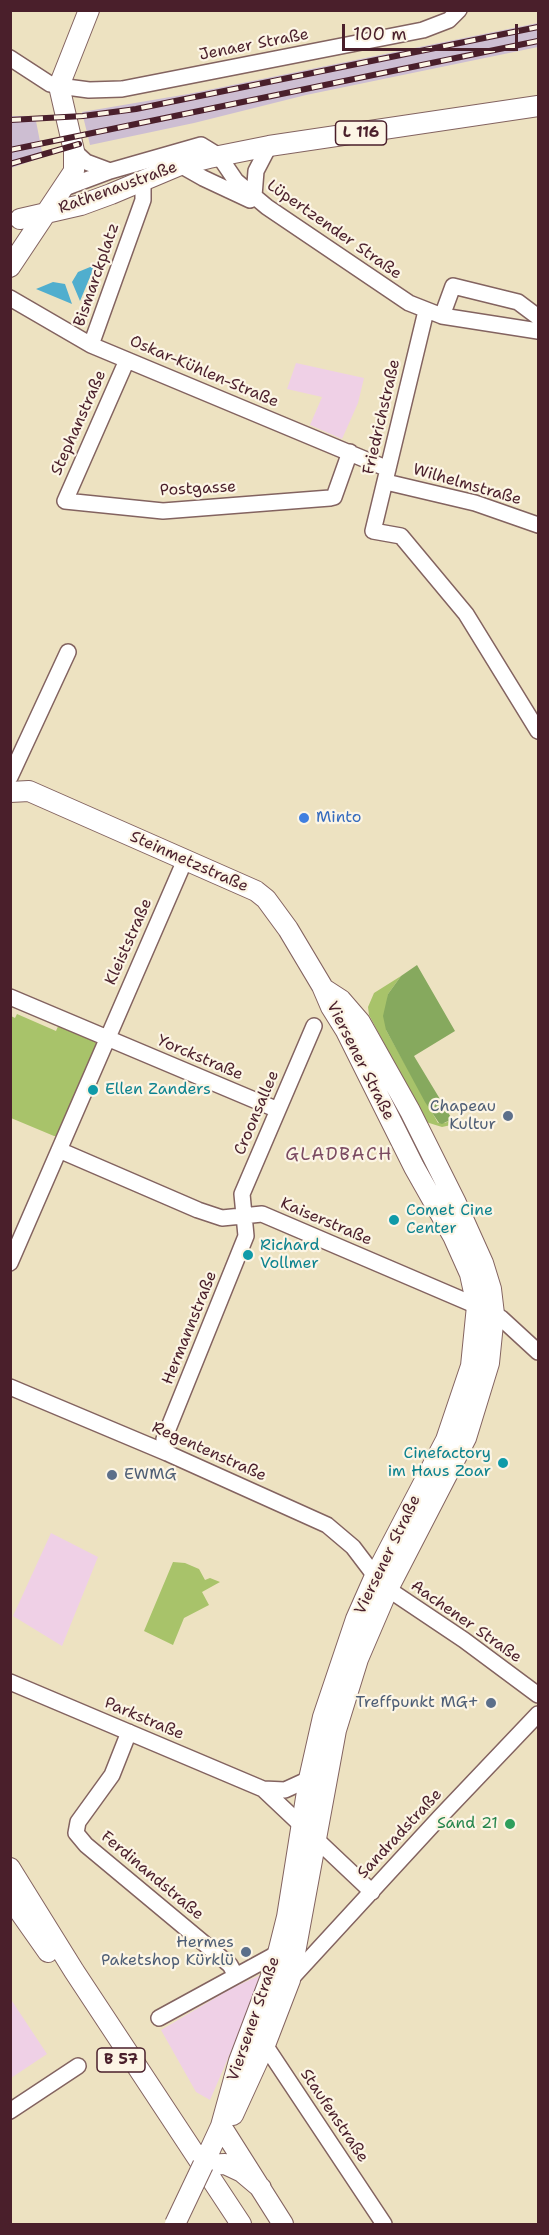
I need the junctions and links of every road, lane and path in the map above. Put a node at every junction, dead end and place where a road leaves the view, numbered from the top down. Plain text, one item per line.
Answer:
1 (87, 10) edge
2 (459, 10) edge
3 (10, 58) edge
4 (54, 85) junction
5 (538, 106) edge
6 (269, 146) junction
7 (74, 151) junction
8 (219, 156) junction
9 (180, 165) junction
10 (110, 171) junction
11 (140, 182) junction
12 (65, 187) junction
13 (254, 196) junction
14 (267, 207) junction
15 (46, 214) junction
16 (14, 224) edge
17 (10, 267) edge
18 (10, 298) edge
19 (426, 311) junction
20 (442, 316) junction
21 (538, 317) edge
22 (538, 332) edge
23 (91, 345) junction
24 (127, 360) junction
25 (350, 452) junction
26 (387, 476) junction
27 (65, 501) joint
28 (538, 525) edge
29 (68, 652) dead end
30 (538, 731) edge
31 (10, 777) edge
32 (10, 792) edge
33 (185, 860) junction
34 (324, 989) joint
35 (10, 997) edge
36 (314, 1026) dead end
37 (108, 1039) junction
38 (278, 1110) junction
39 (59, 1150) junction
40 (244, 1216) junction
41 (10, 1263) edge
42 (485, 1310) junction
43 (538, 1352) edge
44 (10, 1387) edge
45 (167, 1453) junction
46 (381, 1583) junction
47 (10, 1682) edge
48 (538, 1695) edge
49 (538, 1714) edge
50 (129, 1732) junction
51 (309, 1779) junction
52 (263, 1789) junction
53 (302, 1824) junction
54 (317, 1839) junction
55 (10, 1868) edge
56 (372, 1892) junction
57 (10, 1898) edge
58 (278, 1953) junction
59 (236, 1976) junction
60 (290, 1980) junction
61 (159, 2018) dead end
62 (252, 2027) junction
63 (265, 2045) junction
64 (78, 2066) dead end
65 (10, 2111) edge
66 (221, 2126) junction
67 (203, 2165) junction
68 (261, 2188) junction
69 (175, 2224) edge
70 (228, 2224) edge
71 (241, 2224) edge
72 (283, 2224) edge
73 (384, 2224) edge

1 - 4 main road
2 - 4 street, Jenaer Straße
3 - 4 street
4 - 7 main road
4 - 16 main road
5 - 6 main road, Rathenaustraße / L 116
6 - 8 main road, Rathenaustraße / L 116
6 - 13 street
7 - 10 street
7 - 12 main road
8 - 9 main road, Rathenaustraße / L 116
8 - 10 street, Rathenaustraße
8 - 13 street, Lüpertzender Straße
9 - 11 main road, Rathenaustraße / L 116
9 - 14 street
10 - 12 street, Rathenaustraße
11 - 15 main road, Rathenaustraße / L 116
11 - 23 street, Bismarckplatz
12 - 15 main road
12 - 16 street, Rathenaustraße
13 - 14 street, Lüpertzender Straße
14 - 19 street, Lüpertzender Straße
15 - 16 main road, Rathenaustraße / L 116
15 - 17 main road
18 - 23 street, Oskar-Kühlen-Straße
19 - 20 street, Lüpertzender Straße
19 - 26 street, Friedrichstraße
20 - 21 street
20 - 22 street, Lüpertzender Straße
23 - 24 street, Oskar-Kühlen-Straße
24 - 25 street, Oskar-Kühlen-Straße
24 - 27 street, Stephanstraße
25 - 26 street, Oskar-Kühlen-Straße
25 - 27 street, Postgasse
26 - 28 street, Wilhelmstraße
26 - 30 street, Friedrichstraße
29 - 31 street
32 - 33 main road, Steinmetzstraße
33 - 34 main road, Steinmetzstraße
33 - 37 street, Kleiststraße
34 - 42 main road, Viersener Straße
35 - 37 street, Yorckstraße
36 - 38 street, Croonsallee
37 - 38 street, Yorckstraße
37 - 39 street, Kleiststraße
38 - 40 street, Croonsallee
39 - 40 street, Kaiserstraße
39 - 41 street, Kleiststraße
40 - 42 street, Kaiserstraße
40 - 45 street, Hermannstraße
42 - 43 street, Kaiserstraße
42 - 46 main road, Viersener Straße
44 - 45 street, Regentenstraße
45 - 46 street, Regentenstraße
46 - 48 street, Aachener Straße
46 - 51 main road, Viersener Straße
46 - 54 main road, Viersener Straße
47 - 50 street, Parkstraße
49 - 56 street, Sandradstraße
50 - 52 street, Parkstraße
50 - 59 street, Ferdinandstraße
51 - 52 street, Parkstraße
51 - 53 main road, Viersener Straße
52 - 53 street, Parkstraße
53 - 54 street, Parkstraße
53 - 58 main road, Viersener Straße
54 - 56 street, Parkstraße
54 - 60 main road, Viersener Straße
55 - 71 main road, B 57
56 - 60 street, Sandradstraße
57 - 70 main road, B 57
58 - 59 street
58 - 62 main road, Viersener Straße
59 - 61 street
60 - 63 main road, Viersener Straße
62 - 63 street, Staufenstraße
62 - 66 main road, Viersener Straße
63 - 66 main road, Viersener Straße
63 - 73 street, Staufenstraße
64 - 65 street
66 - 67 main road, Viersener Straße
66 - 68 main road
67 - 68 main road
67 - 69 main road, Viersener Straße, bridge
68 - 72 main road

